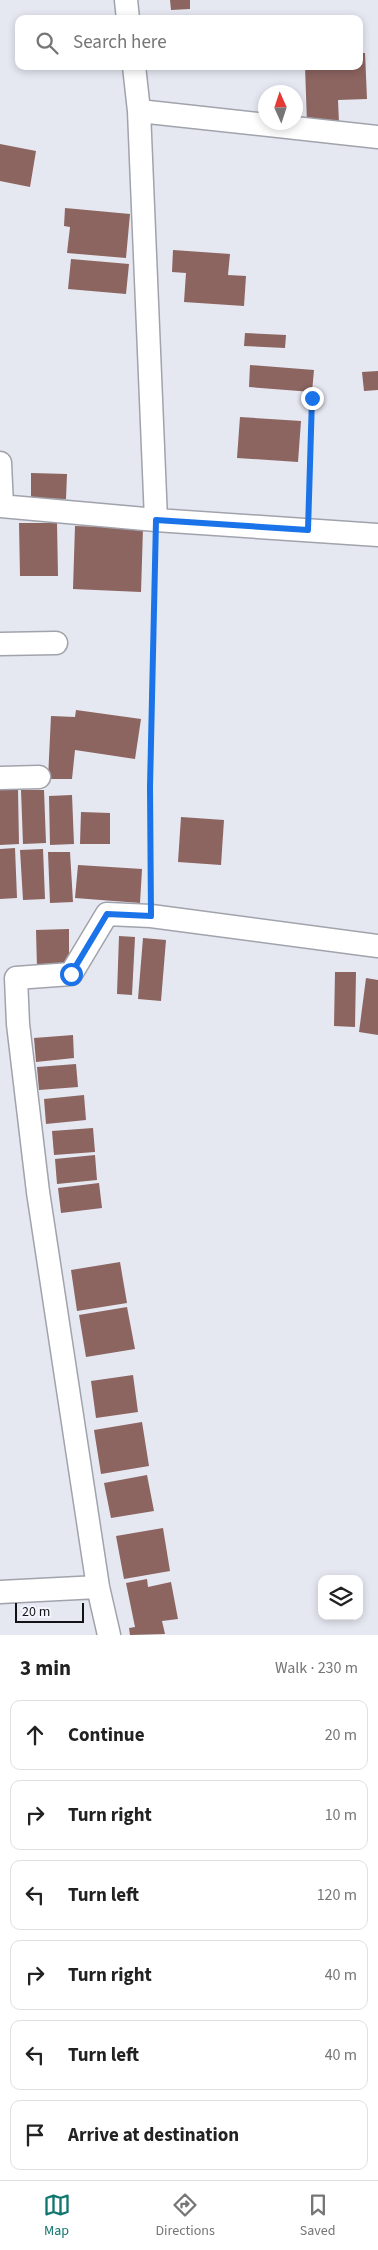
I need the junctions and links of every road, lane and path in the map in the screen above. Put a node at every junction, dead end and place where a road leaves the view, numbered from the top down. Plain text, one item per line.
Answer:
1 (126, 0) edge
2 (128, 15) edge
3 (134, 70) edge
4 (139, 112) junction
5 (378, 137) edge
6 (312, 398) dead end
7 (0, 463) edge
8 (1, 506) edge
9 (156, 520) junction
10 (308, 530) junction
11 (378, 535) edge
12 (56, 643) dead end
13 (0, 644) edge
14 (39, 777) dead end
15 (0, 778) edge
16 (151, 916) junction
17 (378, 946) edge
18 (8, 978) edge
19 (98, 1587) junction
20 (0, 1592) edge
21 (109, 1635) edge

1 - 2 lane
3 - 4 lane
4 - 5 lane
4 - 9 lane
6 - 10 path
7 - 8 lane
8 - 9 lane
9 - 10 lane
9 - 16 path
10 - 11 lane
12 - 13 lane
14 - 15 lane
16 - 17 lane
16 - 18 lane
18 - 19 lane
19 - 20 lane
19 - 21 lane

